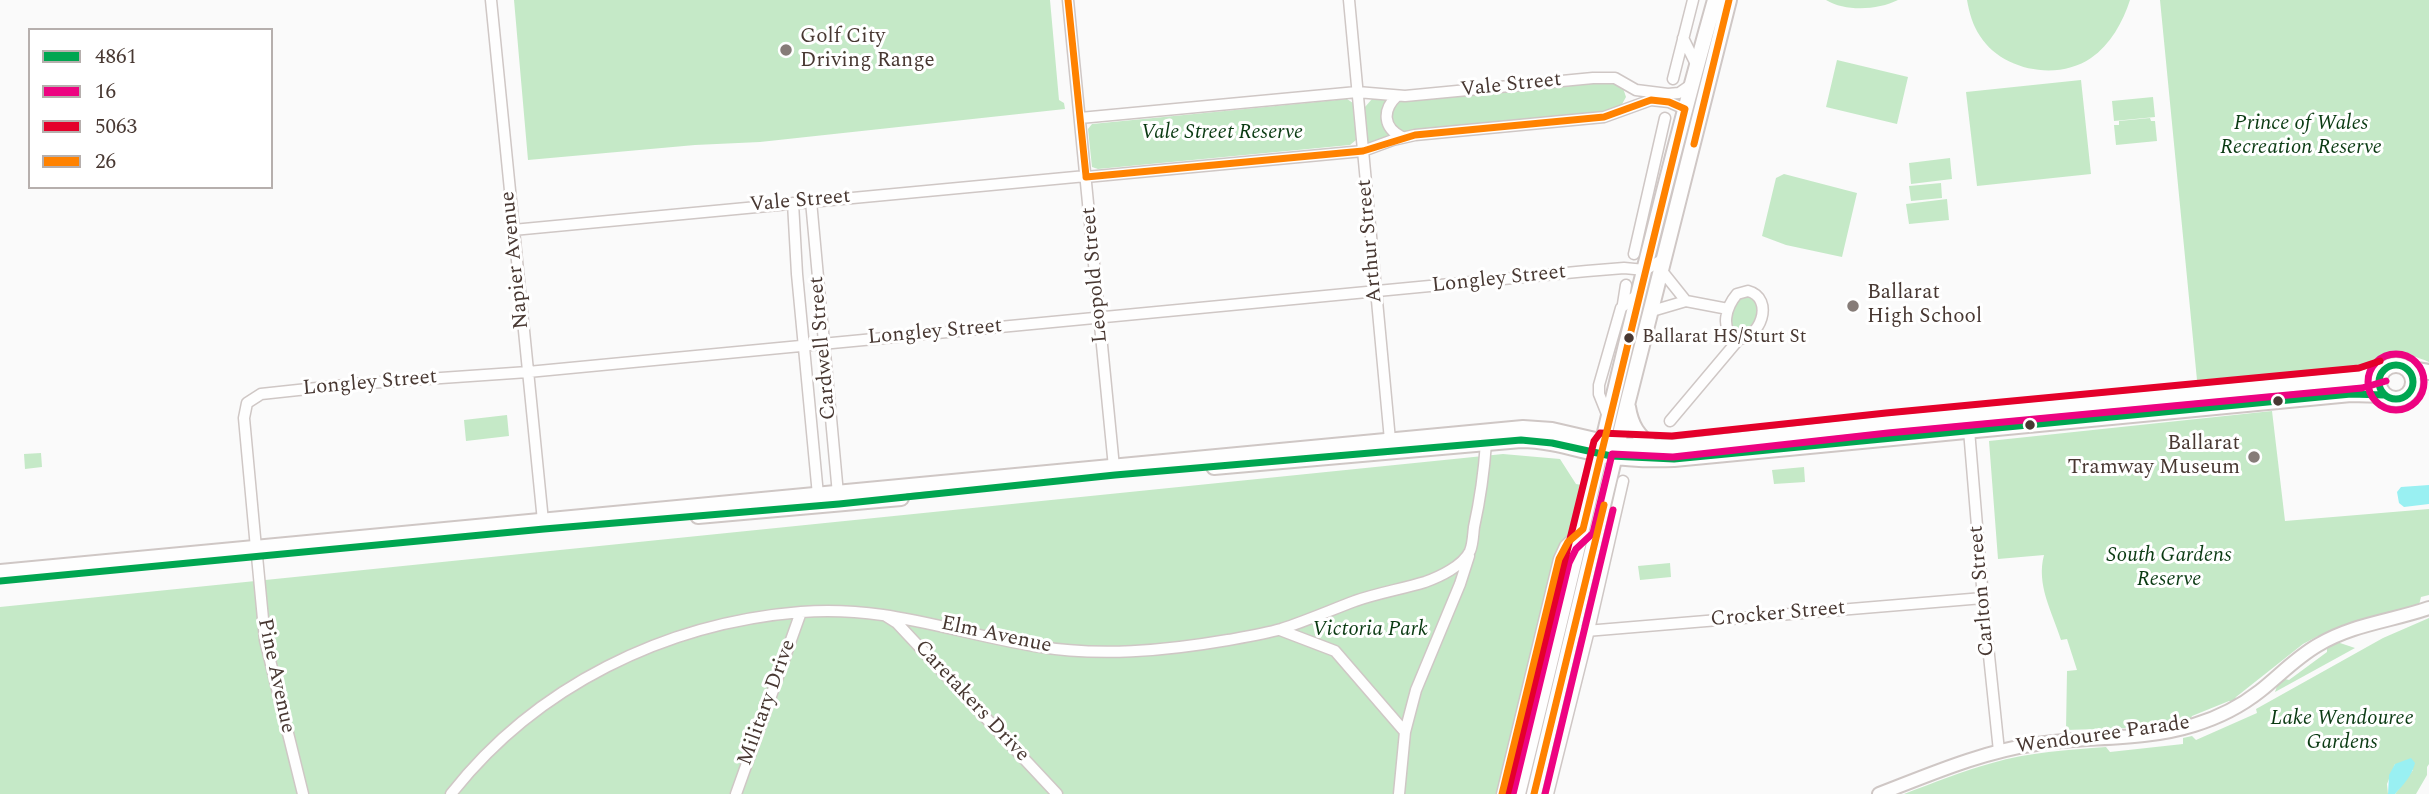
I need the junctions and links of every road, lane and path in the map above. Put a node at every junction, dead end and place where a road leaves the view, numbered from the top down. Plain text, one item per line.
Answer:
1 (491, 0) edge
2 (1068, 0) edge
3 (1349, 0) edge
4 (1693, 0) edge
5 (1714, 0) edge
6 (1729, 0) edge
7 (1683, 38) junction
8 (1696, 64) junction
9 (1673, 79) dead end
10 (1624, 83) junction
11 (1692, 84) junction
12 (1357, 92) junction
13 (1397, 96) junction
14 (1626, 107) junction
15 (1685, 109) junction
16 (1080, 118) junction
17 (1665, 118) dead end
18 (1679, 134) junction
19 (1402, 137) junction
20 (1660, 140) junction
21 (1363, 151) junction
22 (1086, 177) junction
23 (811, 201) junction
24 (793, 203) junction
25 (1642, 220) junction
26 (513, 230) junction
27 (1645, 256) junction
28 (1664, 264) junction
29 (1624, 268) junction
30 (1626, 285) dead end
31 (1376, 292) junction
32 (1640, 293) junction
33 (1686, 301) junction
34 (1623, 304) junction
35 (1728, 309) junction
36 (1652, 311) junction
37 (1100, 318) junction
38 (1739, 339) junction
39 (824, 344) junction
40 (804, 345) junction
41 (2406, 368) junction
42 (2383, 371) junction
43 (528, 372) junction
44 (2429, 372) edge
45 (2429, 387) edge
46 (2384, 394) junction
47 (2409, 394) junction
48 (2179, 396) junction
49 (1628, 401) junction
50 (247, 402) joint
51 (2196, 409) junction
52 (1609, 419) junction
53 (1670, 421) dead end
54 (1887, 430) junction
55 (1969, 430) junction
56 (1486, 443) junction
57 (1391, 446) junction
58 (1655, 448) junction
59 (1609, 450) junction
60 (1115, 471) junction
61 (1623, 481) dead end
62 (838, 499) junction
63 (819, 500) junction
64 (543, 525) junction
65 (1583, 528) junction
66 (257, 552) junction
67 (1469, 552) junction
68 (0, 572) edge
69 (44, 572) junction
70 (0, 580) edge
71 (1983, 598) junction
72 (2429, 608) edge
73 (801, 612) junction
74 (883, 614) junction
75 (1280, 630) junction
76 (1589, 631) junction
77 (1574, 632) junction
78 (1405, 732) junction
79 (2000, 751) junction
80 (303, 794) edge
81 (451, 794) edge
82 (736, 794) edge
83 (1057, 794) edge
84 (1399, 794) edge
85 (1502, 794) edge
86 (1518, 794) edge
87 (1534, 794) edge
88 (1548, 794) edge
89 (1879, 794) edge

1 - 26 street, Napier Avenue
2 - 16 street, Leopold Street
3 - 12 street, Arthur Street
4 - 7 street
5 - 8 main road
6 - 28 main road
7 - 8 street
7 - 9 street
8 - 11 main road
10 - 11 street, Vale Street
10 - 13 street, Vale Street
10 - 14 street
11 - 15 main road
12 - 13 street, Vale Street
12 - 16 street, Vale Street
12 - 21 street, Arthur Street
13 - 19 street
14 - 15 street, Vale Street
14 - 19 street, Vale Street
15 - 18 main road
16 - 22 street, Leopold Street
17 - 20 street
18 - 20 street
18 - 27 main road
19 - 21 street, Vale Street
20 - 25 street
21 - 22 street, Vale Street
21 - 31 street, Arthur Street
22 - 23 street, Vale Street
22 - 37 street, Leopold Street
23 - 24 street, Vale Street
23 - 39 street, Cardwell Street
24 - 26 street, Vale Street
24 - 40 street, Cardwell Street
25 - 27 street
25 - 27 street
26 - 43 street, Napier Avenue
27 - 28 street, Longley Street
27 - 29 street, Longley Street
27 - 29 street, Longley Street
27 - 32 main road
28 - 33 street
28 - 36 main road
29 - 31 street, Longley Street
30 - 34 street
31 - 37 street, Longley Street
31 - 57 street, Arthur Street
32 - 34 street
32 - 52 main road
33 - 35 street
33 - 36 street
34 - 52 street
35 - 38 street
35 - 38 street
36 - 49 main road
37 - 39 street, Longley Street
37 - 60 street, Leopold Street
38 - 53 street
39 - 40 street, Longley Street
39 - 62 street, Cardwell Street
40 - 43 street, Longley Street
40 - 63 street, Cardwell Street
41 - 42 main road
41 - 44 main road
41 - 47 main road
42 - 46 main road
42 - 48 main road
43 - 50 street, Longley Street
43 - 64 street, Napier Avenue
45 - 47 main road
46 - 47 main road
46 - 51 main road
48 - 51 main road
48 - 54 main road
49 - 58 main road
49 - 59 main road
50 - 66 street, Pine Avenue
51 - 55 main road
52 - 59 main road
54 - 55 main road
54 - 58 main road
54 - 59 main road
55 - 71 street, Carlton Street
56 - 57 main road
56 - 59 main road
56 - 67 street
57 - 59 main road
57 - 60 main road
58 - 59 main road
59 - 65 main road
59 - 77 main road
60 - 62 main road
61 - 76 street
62 - 63 main road
63 - 64 main road
64 - 66 main road
65 - 85 street
65 - 86 main road
66 - 69 main road
66 - 80 street, Pine Avenue
67 - 75 street, Elm Avenue
67 - 78 street
68 - 69 main road
69 - 70 main road
71 - 76 street, Crocker Street
71 - 79 street, Carlton Street
72 - 79 street, Wendouree Parade
73 - 74 street, Elm Avenue
73 - 81 street, Elm Avenue
73 - 82 street, Military Drive
74 - 75 street, Elm Avenue
74 - 83 street, Caretakers Drive
75 - 78 street
76 - 77 street, Crocker Street
76 - 88 street
77 - 87 main road
78 - 84 street
79 - 89 street, Wendouree Parade

